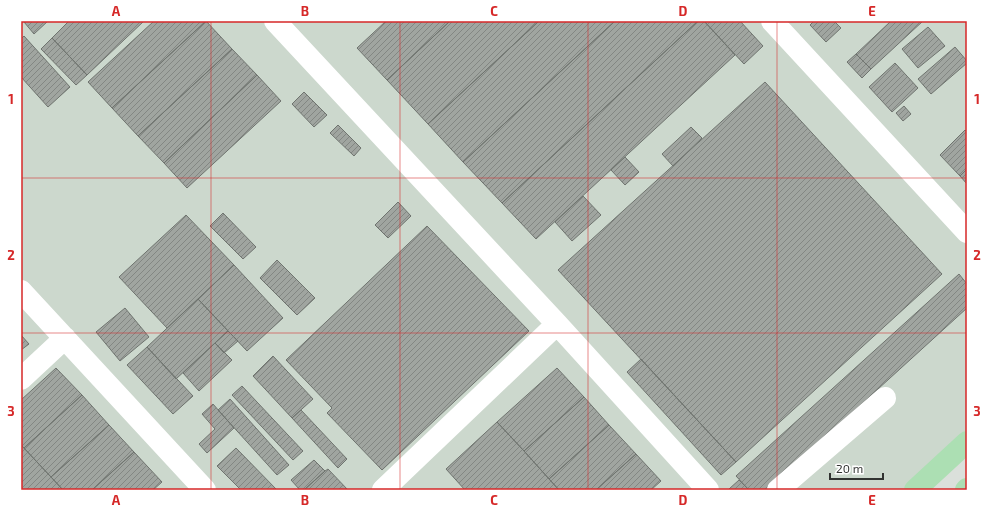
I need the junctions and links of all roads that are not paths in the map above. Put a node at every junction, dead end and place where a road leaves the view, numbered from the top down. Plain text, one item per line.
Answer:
1 (275, 21) edge
2 (772, 21) edge
3 (967, 232) edge
4 (21, 291) edge
5 (557, 324) junction
6 (65, 338) junction
7 (21, 379) edge
8 (885, 398) dead end
9 (967, 442) edge
10 (205, 490) edge
11 (383, 490) edge
12 (708, 490) edge
13 (778, 490) edge
14 (915, 490) edge

1 - 5 lane
2 - 3 lane
4 - 6 lane
5 - 11 lane
5 - 12 lane
6 - 7 lane
6 - 10 lane
8 - 13 lane
9 - 14 main road

